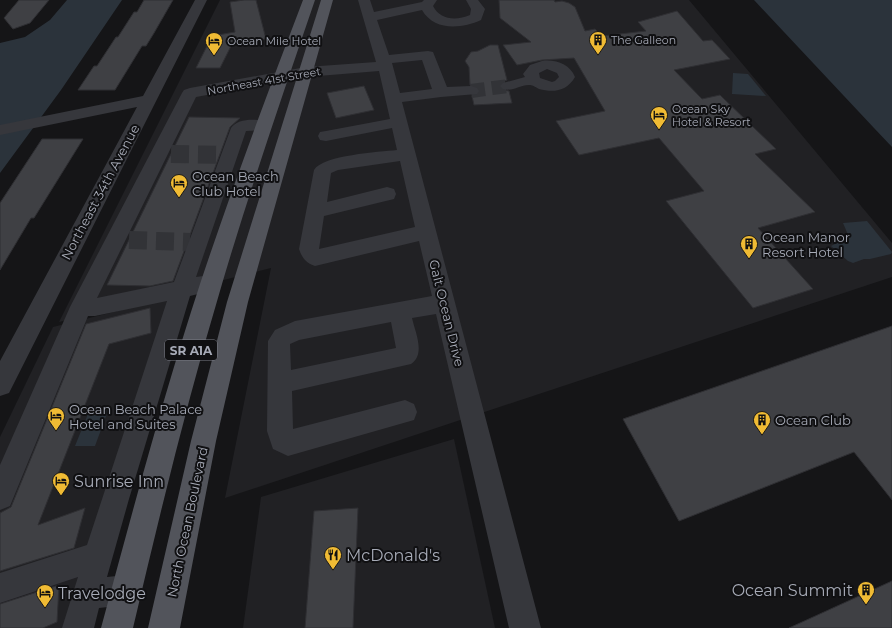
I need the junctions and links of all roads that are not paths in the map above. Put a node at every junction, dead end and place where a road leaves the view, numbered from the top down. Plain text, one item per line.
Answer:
1 (201, 0) edge
2 (308, 0) edge
3 (327, 0) edge
4 (364, 0) edge
5 (472, 0) edge
6 (428, 3) edge
7 (405, 10) junction
8 (434, 17) junction
9 (372, 23) junction
10 (392, 26) dead end
11 (384, 63) junction
12 (342, 69) junction
13 (306, 72) junction
14 (282, 77) junction
15 (533, 80) dead end
16 (508, 86) tunnel mouth
17 (471, 91) tunnel mouth
18 (442, 92) junction
19 (392, 93) junction
20 (149, 100) junction
21 (399, 122) junction
22 (264, 126) junction
23 (0, 130) edge
24 (326, 136) dead end
25 (407, 154) junction
26 (387, 194) dead end
27 (316, 211) junction
28 (427, 232) junction
29 (211, 283) junction
30 (181, 289) junction
31 (444, 303) junction
32 (81, 307) junction
33 (400, 311) junction
34 (172, 316) junction
35 (202, 316) junction
36 (280, 383) junction
37 (0, 385) edge
38 (405, 412) dead end
39 (0, 496) edge
40 (151, 498) junction
41 (115, 499) junction
42 (99, 556) junction
43 (0, 588) edge
44 (126, 590) junction
45 (88, 594) junction
46 (78, 628) edge
47 (117, 628) edge
48 (164, 628) edge
49 (525, 628) edge

1 - 20 street, Northeast 34th Avenue
2 - 14 main road, SR A1A
3 - 13 main road, North Ocean Boulevard / SR A1A
4 - 9 street, Galt Ocean Drive
5 - 8 street
6 - 7 street
6 - 8 street
7 - 8 street
7 - 9 street
9 - 10 street
9 - 11 street, Galt Ocean Drive
11 - 12 street, Northeast 41st Street
11 - 18 street, Northeast 41st Street
11 - 19 street, Galt Ocean Drive
12 - 13 street, Northeast 41st Street
12 - 19 street
13 - 14 street, Northeast 41st Street
13 - 48 main road, North Ocean Boulevard / SR A1A
14 - 22 main road, SR A1A
14 - 32 street, Northeast 41st Street
15 - 16 street
17 - 18 street
18 - 19 street
19 - 21 street, Galt Ocean Drive
20 - 23 street
20 - 37 street, Northeast 34th Avenue
21 - 24 street
21 - 25 street, Galt Ocean Drive
22 - 29 main road, SR A1A
22 - 30 street
25 - 27 street
25 - 28 street, Galt Ocean Drive
26 - 27 street
27 - 28 street
28 - 31 street, Galt Ocean Drive
29 - 30 street
29 - 35 main road, SR A1A
30 - 32 street
30 - 34 street
31 - 33 street
31 - 49 street, Galt Ocean Drive
32 - 39 street
33 - 36 street
33 - 36 street
34 - 35 street
34 - 41 street
35 - 40 main road, SR A1A
36 - 38 street
40 - 41 street
40 - 44 main road, SR A1A
41 - 42 street
42 - 43 street
42 - 45 street
44 - 45 street
44 - 47 main road, SR A1A
45 - 46 street

